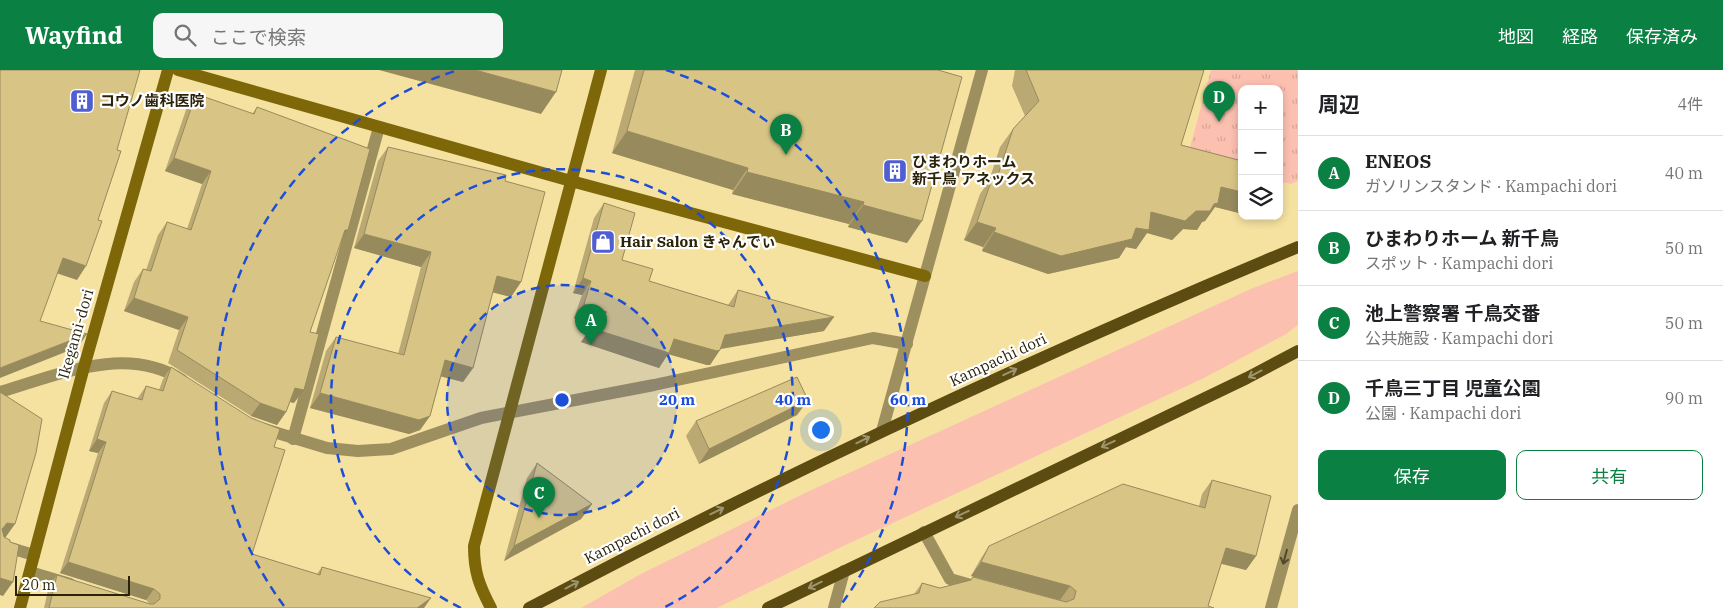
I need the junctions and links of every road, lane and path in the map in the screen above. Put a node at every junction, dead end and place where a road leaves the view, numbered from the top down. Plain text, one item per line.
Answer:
1 (168, 70) edge
2 (178, 70) edge
3 (601, 70) edge
4 (982, 70) edge
5 (379, 127) junction
6 (571, 181) junction
7 (1298, 247) edge
8 (925, 276) junction
9 (907, 344) junction
10 (1298, 351) edge
11 (84, 367) junction
12 (190, 386) edge
13 (0, 392) edge
14 (510, 414) junction
15 (256, 426) edge
16 (882, 430) junction
17 (293, 439) junction
18 (1298, 510) edge
19 (924, 532) junction
20 (0, 545) edge
21 (34, 555) junction
22 (844, 571) junction
23 (30, 572) junction
24 (87, 590) edge
25 (995, 591) edge
26 (20, 608) edge
27 (491, 608) edge
28 (529, 608) edge
29 (768, 608) edge
30 (834, 608) edge
31 (1271, 608) edge

1 - 11 street, Ikegami-dori
2 - 5 street
3 - 6 street
4 - 8 street
5 - 6 street
5 - 17 street
6 - 8 street
6 - 14 street
16 -> 7 main road, Kampachi dori
8 - 9 street
9 - 14 street
9 - 16 street
10 -> 19 main road
11 - 12 street
11 - 13 street
11 - 21 street, Ikegami-dori
14 - 17 street
14 - 27 street
15 - 17 street
28 -> 16 main road, Kampachi dori
18 -> 31 street
19 - 22 main road
19 - 25 street
20 - 21 street
21 - 23 street, Ikegami-dori
22 -> 29 main road
22 - 30 street
23 - 24 street
23 - 26 street, Ikegami-dori

